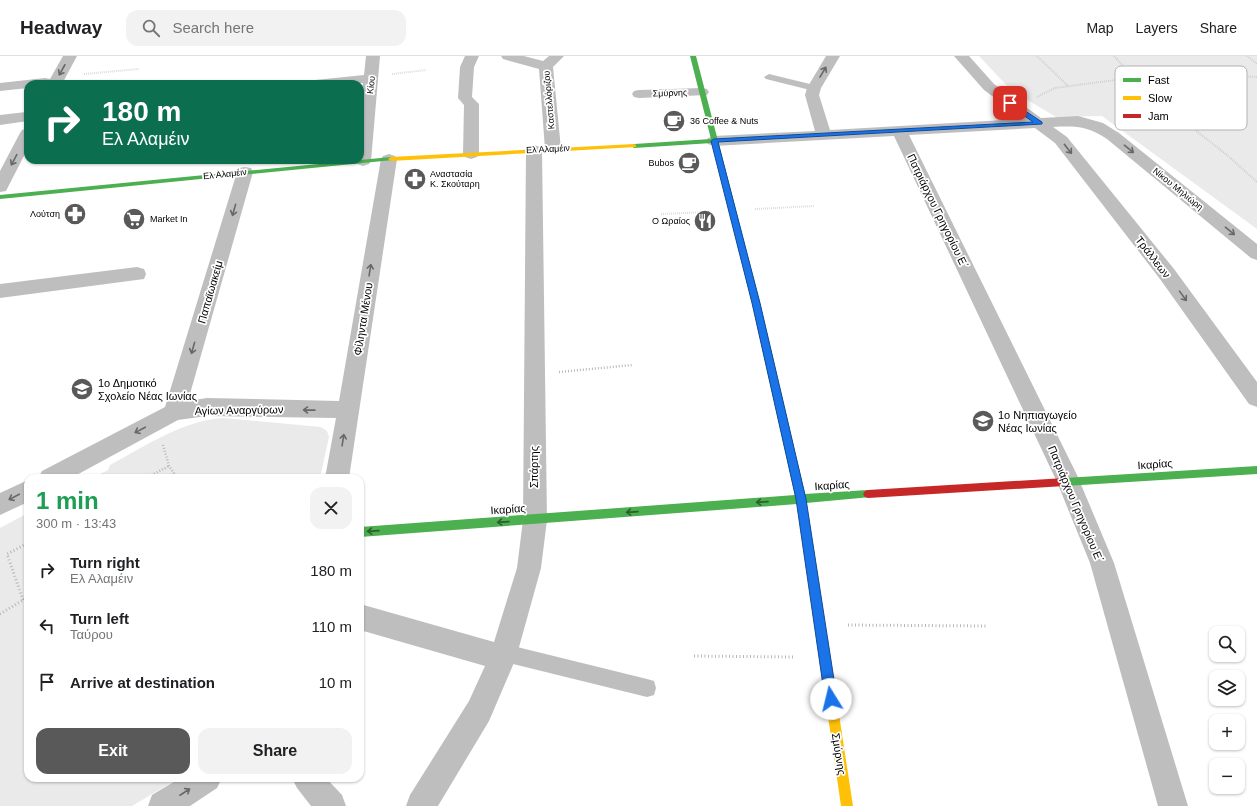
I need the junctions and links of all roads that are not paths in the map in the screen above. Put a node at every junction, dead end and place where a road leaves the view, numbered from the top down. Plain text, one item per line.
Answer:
1 (70, 56) edge
2 (373, 56) edge
3 (472, 56) edge
4 (508, 56) edge
5 (693, 56) edge
6 (833, 56) edge
7 (961, 56) edge
8 (552, 61) edge
9 (372, 77) junction
10 (769, 77) dead end
11 (54, 80) edge
12 (348, 80) edge
13 (24, 84) edge
14 (0, 87) edge
15 (814, 88) junction
16 (702, 92) junction
17 (639, 94) dead end
18 (0, 120) edge
19 (1040, 123) junction
20 (24, 124) edge
21 (1098, 126) joint
22 (899, 131) junction
23 (24, 132) edge
24 (824, 135) junction
25 (714, 141) junction
26 (544, 150) junction
27 (364, 152) edge
28 (470, 154) junction
29 (389, 159) junction
30 (364, 161) edge
31 (331, 164) edge
32 (245, 172) junction
33 (0, 187) edge
34 (0, 197) edge
35 (1257, 254) edge
36 (137, 274) dead end
37 (0, 291) edge
38 (1257, 398) edge
39 (348, 410) junction
40 (166, 417) junction
41 (1257, 470) edge
42 (58, 474) edge
43 (338, 474) edge
44 (1069, 482) junction
45 (24, 492) edge
46 (801, 499) junction
47 (0, 505) edge
48 (534, 520) junction
49 (364, 532) edge
50 (364, 618) edge
51 (504, 655) junction
52 (647, 688) dead end
53 (201, 782) edge
54 (310, 782) edge
55 (163, 806) edge
56 (331, 806) edge
57 (421, 806) edge
58 (847, 806) edge
59 (1173, 806) edge

1 -> 11 street
2 - 9 street, Κίου
3 - 28 street
4 - 8 street
5 - 16 street, Σμύρνης
15 -> 6 street
7 - 19 street, Τράλλεων
8 - 26 street, Καστελλόριζου
9 - 12 street
9 - 27 street, Κίου
10 - 15 lane
13 - 14 street
15 - 24 street
16 - 17 street, Σμύρνης
16 - 25 street, Σμύρνης
18 - 20 street
19 - 21 street, Ελ Αλαμέιν
19 - 22 street, Ελ Αλαμέιν
19 -> 38 street, Τράλλεων
21 -> 35 street, Νίκου Μηλιώρη
22 - 24 street, Ελ Αλαμέιν
22 - 44 street, Πατριάρχου Γρηγορίου Ε΄
23 -> 33 street
24 - 25 street, Ελ Αλαμέιν
25 - 26 street, Ελ Αλαμέιν
25 - 46 street, Σμύρνης
26 - 28 street, Ελ Αλαμέιν
26 - 48 street, Σπάρτης
28 - 29 street, Ελ Αλαμέιν
29 - 30 street, Ελ Αλαμέιν
39 -> 29 street, Φίληντα Μένου
31 - 32 street, Ελ Αλαμέιν
32 - 34 street, Ελ Αλαμέιν
32 -> 40 street, Παπαϊωακείμ
36 - 37 street
39 -> 40 street, Αγίων Αναργύρων
43 -> 39 street, Φίληντα Μένου
40 -> 42 street, Αγίων Αναργύρων
41 - 44 street, Ικαρίας
44 - 46 street, Ικαρίας
44 - 59 street, Πατριάρχου Γρηγορίου Ε΄
45 -> 47 street
46 -> 48 street, Ικαρίας
46 - 58 street, Σμύρνης
48 -> 49 street, Ικαρίας
48 - 51 street, Σπάρτης
50 - 51 street
51 - 52 lane
51 - 57 street, Σπάρτης
55 -> 53 street
54 - 56 street

